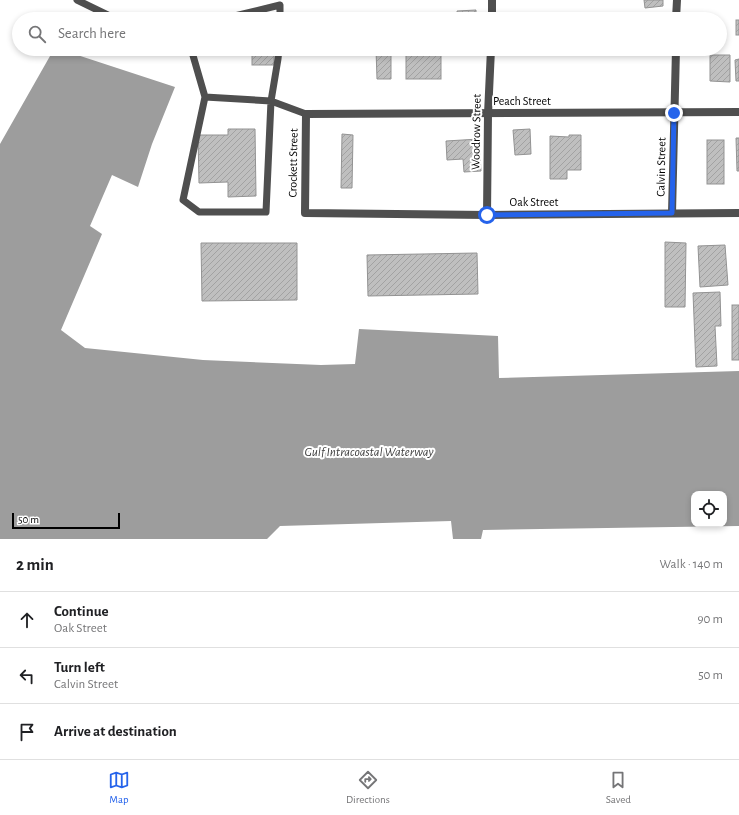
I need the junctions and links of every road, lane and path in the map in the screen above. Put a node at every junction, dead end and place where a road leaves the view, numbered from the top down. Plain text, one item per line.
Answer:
1 (77, 0) edge
2 (492, 0) edge
3 (677, 0) edge
4 (102, 12) edge
5 (251, 12) edge
6 (280, 12) edge
7 (492, 12) edge
8 (676, 12) edge
9 (192, 56) edge
10 (278, 56) edge
11 (490, 56) edge
12 (676, 56) edge
13 (205, 97) junction
14 (271, 101) junction
15 (739, 112) edge
16 (674, 113) junction
17 (306, 114) junction
18 (488, 114) junction
19 (305, 213) joint
20 (672, 213) junction
21 (739, 213) edge
22 (487, 215) junction

1 - 4 lane
2 - 7 street
3 - 8 street
5 - 6 lane
9 - 13 lane
10 - 14 lane
11 - 18 street, Woodrow Street
12 - 16 street, Calvin Street
13 - 14 lane
13 - 14 lane
14 - 17 lane
15 - 16 street, Peach Street
16 - 18 street, Peach Street
16 - 20 street, Calvin Street
17 - 18 street, Peach Street
17 - 19 street, Crockett Street
18 - 22 street, Woodrow Street
19 - 22 street, Oak Street
20 - 21 street, Oak Street
20 - 22 street, Oak Street

